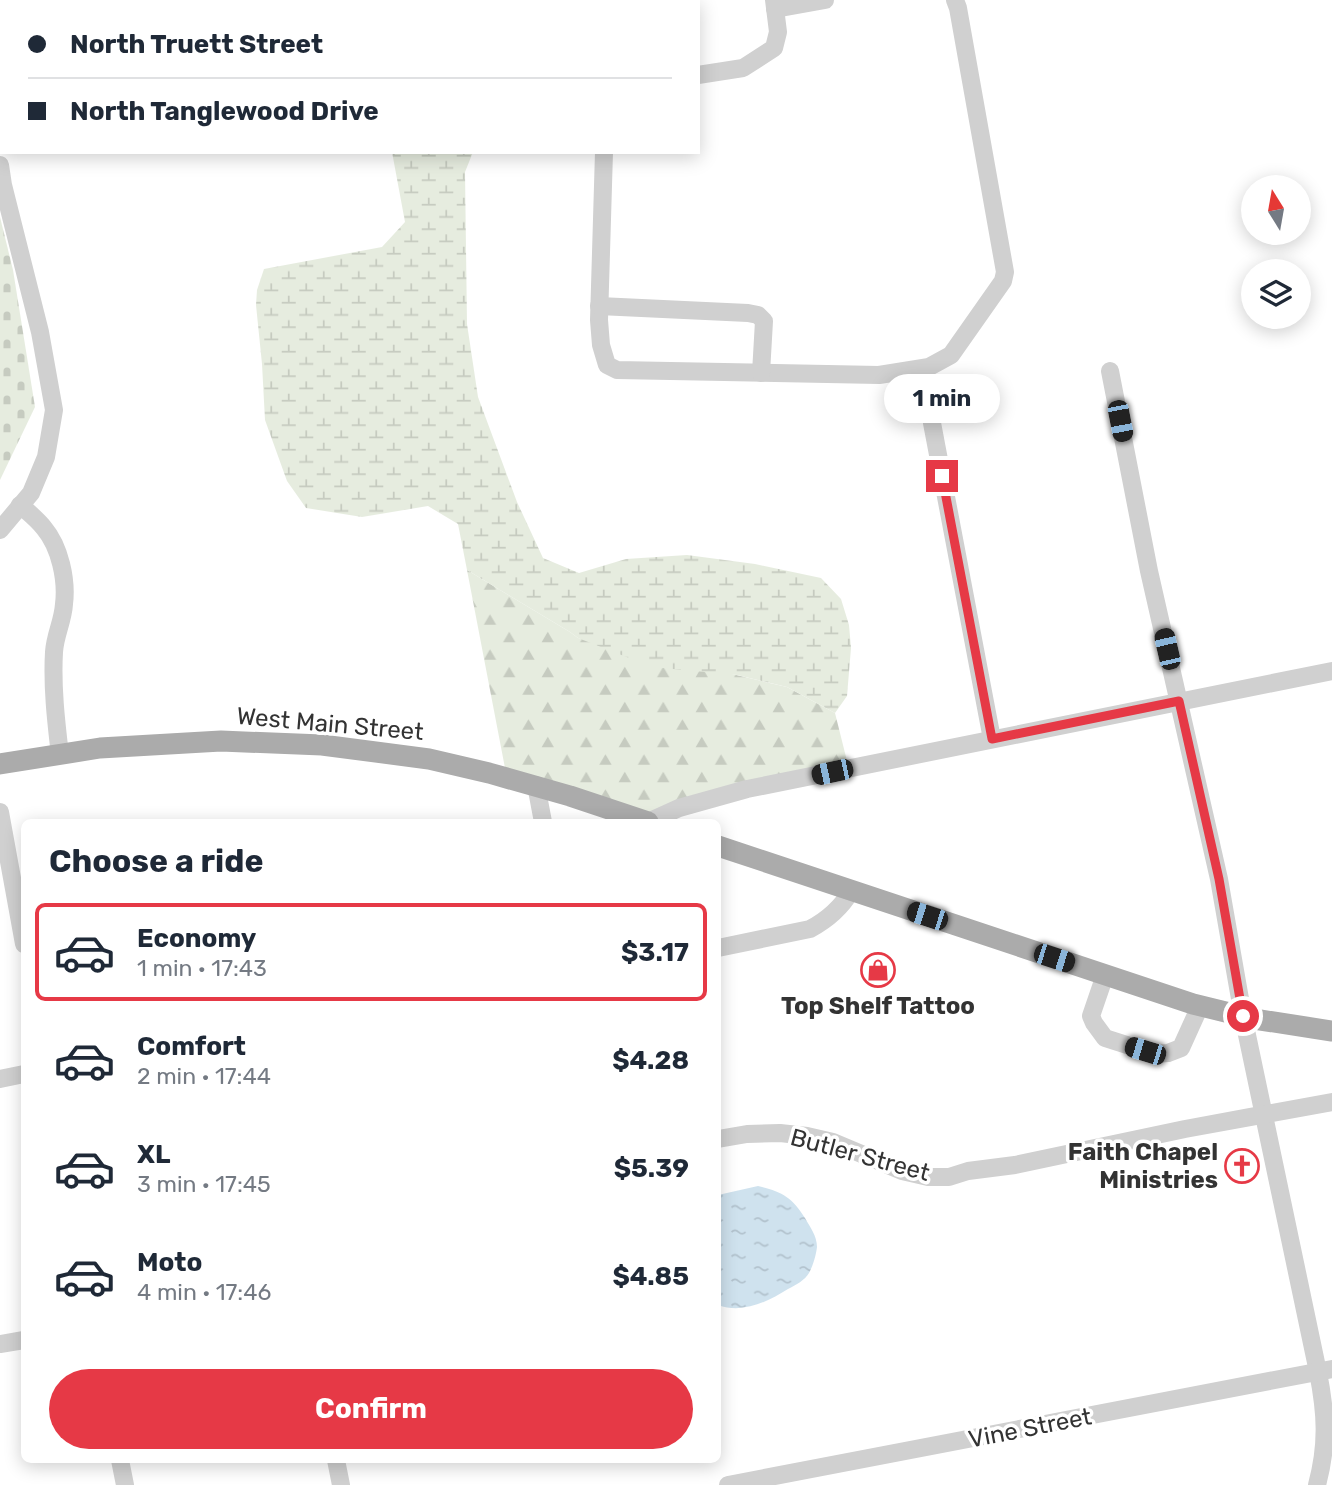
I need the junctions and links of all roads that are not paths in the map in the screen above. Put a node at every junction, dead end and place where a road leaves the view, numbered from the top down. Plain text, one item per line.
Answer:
1 (825, 0) edge
2 (955, 0) edge
3 (775, 5) edge
4 (700, 75) edge
5 (604, 154) edge
6 (0, 165) edge
7 (599, 306) junction
8 (1110, 371) dead end
9 (761, 373) junction
10 (932, 423) dead end
11 (20, 505) junction
12 (0, 530) edge
13 (1332, 671) edge
14 (1179, 701) junction
15 (992, 739) junction
16 (60, 755) junction
17 (0, 764) edge
18 (536, 785) junction
19 (0, 812) edge
20 (542, 819) edge
21 (638, 819) edge
22 (654, 819) edge
23 (721, 847) edge
24 (851, 891) junction
25 (21, 928) edge
26 (721, 947) edge
27 (1105, 975) junction
28 (1200, 1006) junction
29 (1243, 1016) junction
30 (1332, 1031) edge
31 (21, 1075) edge
32 (0, 1079) edge
33 (1332, 1102) edge
34 (1265, 1115) junction
35 (721, 1138) edge
36 (21, 1340) edge
37 (0, 1344) edge
38 (1325, 1370) edge
39 (121, 1463) edge
40 (337, 1463) edge
41 (770, 1481) edge
42 (125, 1485) edge
43 (341, 1485) edge
44 (728, 1485) edge
45 (1317, 1485) edge

1 - 3 street
2 - 9 street
3 - 4 street
5 - 7 street
6 - 11 street
7 - 9 street
7 - 9 street
8 - 14 street
10 - 15 street
11 - 12 street
11 - 16 street
13 - 14 street
14 - 15 street
14 - 29 street
15 - 22 street
16 - 17 main road, West Main Street
16 - 18 main road, West Main Street
18 - 20 street
18 - 21 main road, West Main Street
19 - 25 street
23 - 24 main road
24 - 26 street
24 - 27 main road
27 - 28 main road
27 - 28 street
28 - 29 main road
29 - 30 main road
29 - 34 street
31 - 32 street
33 - 34 street, Butler Street
34 - 35 street, Butler Street
34 - 38 street
36 - 37 street
38 - 41 street, Vine Street
38 - 45 street
39 - 42 street
40 - 43 street
41 - 44 street, Vine Street

